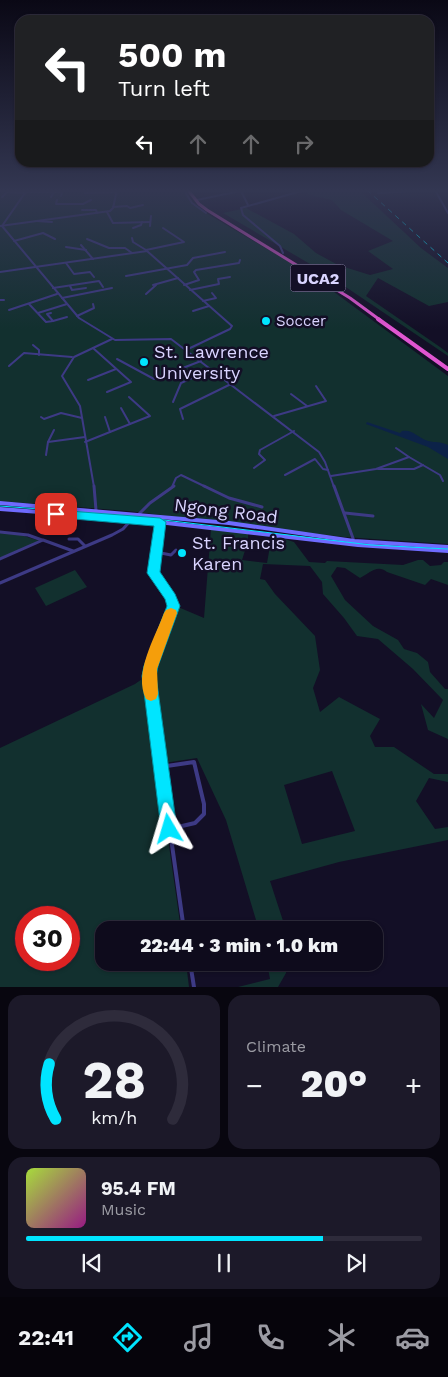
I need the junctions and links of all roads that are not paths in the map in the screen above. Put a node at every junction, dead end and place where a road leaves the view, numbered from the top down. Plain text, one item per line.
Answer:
1 (10, 236) edge
2 (31, 236) edge
3 (49, 236) edge
4 (175, 236) edge
5 (250, 236) edge
6 (254, 236) edge
7 (269, 236) edge
8 (132, 238) dead end
9 (55, 239) dead end
10 (87, 239) dead end
11 (14, 241) junction
12 (81, 245) dead end
13 (66, 247) dead end
14 (86, 250) junction
15 (146, 250) junction
16 (225, 252) dead end
17 (132, 253) junction
18 (283, 253) junction
19 (93, 259) junction
20 (240, 260) dead end
21 (66, 263) junction
22 (36, 267) junction
23 (167, 269) junction
24 (0, 272) edge
25 (126, 276) dead end
26 (230, 277) dead end
27 (94, 278) dead end
28 (178, 278) junction
29 (157, 284) junction
30 (184, 284) junction
31 (153, 285) dead end
32 (70, 286) junction
33 (103, 287) dead end
34 (53, 288) junction
35 (86, 288) dead end
36 (112, 288) dead end
37 (190, 290) junction
38 (212, 293) dead end
39 (58, 294) junction
40 (146, 294) dead end
41 (62, 298) junction
42 (203, 302) junction
43 (29, 304) junction
44 (66, 304) junction
45 (93, 304) dead end
46 (209, 306) junction
47 (9, 310) dead end
48 (193, 311) dead end
49 (38, 313) junction
50 (50, 313) dead end
51 (77, 316) junction
52 (67, 317) dead end
53 (53, 321) junction
54 (112, 339) junction
55 (33, 345) dead end
56 (93, 348) junction
57 (186, 350) junction
58 (39, 355) junction
59 (74, 357) junction
60 (117, 359) dead end
61 (201, 361) junction
62 (9, 366) dead end
63 (448, 367) edge
64 (116, 369) junction
65 (212, 369) junction
66 (88, 380) dead end
67 (231, 384) junction
68 (316, 386) dead end
69 (107, 392) dead end
70 (291, 394) dead end
71 (129, 397) dead end
72 (174, 402) dead end
73 (307, 406) junction
74 (121, 408) dead end
75 (274, 416) junction
76 (41, 417) dead end
77 (105, 417) dead end
78 (82, 418) junction
79 (183, 419) dead end
80 (130, 424) junction
81 (54, 430) dead end
82 (294, 431) junction
83 (110, 432) junction
84 (84, 437) junction
85 (48, 442) junction
86 (85, 442) junction
87 (396, 448) dead end
88 (46, 455) dead end
89 (410, 457) junction
90 (423, 465) junction
91 (254, 468) dead end
92 (376, 469) junction
93 (328, 470) junction
94 (285, 475) dead end
95 (331, 476) junction
96 (443, 481) dead end
97 (0, 503) edge
98 (262, 507) dead end
99 (0, 510) edge
100 (96, 510) junction
101 (139, 514) junction
102 (345, 514) junction
103 (372, 516) dead end
104 (132, 519) junction
105 (207, 521) junction
106 (160, 522) junction
107 (208, 527) junction
108 (0, 532) edge
109 (69, 539) dead end
110 (43, 540) junction
111 (354, 541) junction
112 (85, 546) junction
113 (448, 549) edge
114 (176, 550) dead end
115 (73, 551) junction
116 (156, 552) junction
117 (0, 559) edge
118 (0, 583) edge
119 (160, 767) junction
120 (169, 829) junction
121 (183, 921) edge
122 (191, 971) edge
123 (194, 987) edge

1 - 11 street
2 - 11 street
3 - 9 street
4 - 15 street
5 - 63 highway, UCA2
6 - 18 highway, UCA2
7 - 18 street
8 - 15 street
10 - 17 street
11 - 22 street
12 - 14 street
13 - 14 street
14 - 19 street
15 - 17 street
15 - 23 street
16 - 23 street
17 - 19 street
18 - 63 highway, UCA2
19 - 21 street
20 - 30 street
21 - 22 street
21 - 27 street
22 - 24 street
22 - 34 street
23 - 25 street
23 - 28 street
26 - 37 street
28 - 29 street
28 - 30 street
29 - 31 street
29 - 40 street
30 - 37 street
32 - 33 street
32 - 34 street
32 - 35 street
34 - 39 street
36 - 41 street
37 - 42 street
38 - 42 street
39 - 41 street
39 - 43 street
41 - 44 street
42 - 46 street
43 - 47 street
43 - 49 street
44 - 49 street
44 - 51 street
45 - 51 street
46 - 48 street
46 - 57 street
49 - 53 street
50 - 53 street
51 - 54 street
52 - 53 street
54 - 56 street
54 - 57 street
55 - 58 street
56 - 59 street
56 - 64 street
57 - 61 street
58 - 59 street
58 - 62 street
59 - 78 street
60 - 61 street
61 - 65 street
64 - 66 street
64 - 69 street
65 - 67 street
65 - 72 street
67 - 75 street
67 - 79 street
68 - 73 street
70 - 73 street
71 - 80 street
73 - 75 street
74 - 80 street
75 - 82 street
76 - 78 street
77 - 83 street
78 - 84 street
80 - 83 street
81 - 85 street
82 - 91 street
82 - 93 street
83 - 86 street
84 - 85 street
84 - 86 street
85 - 88 street
86 - 100 street
87 - 89 street
89 - 90 street
89 - 92 street
90 - 92 street
90 - 96 street
92 - 95 street
93 - 94 street
93 - 95 street
95 - 102 street
97 - 100 main road, Ngong Road
98 - 101 street
99 - 104 main road, Ngong Road
100 - 101 main road, Ngong Road
101 - 105 main road, Ngong Road
102 - 103 street
102 - 111 street
104 - 106 main road, Ngong Road
104 - 112 street
105 - 107 main road
105 - 111 main road, Ngong Road
106 - 107 main road, Ngong Road
106 - 116 street
107 - 113 main road, Ngong Road
108 - 110 street
109 - 112 street
110 - 115 street
110 - 117 street
111 - 113 main road, Ngong Road
112 - 115 street
114 - 116 street
115 - 118 street
116 - 119 street
119 - 120 street
119 - 120 street
120 - 121 street
122 - 123 street

